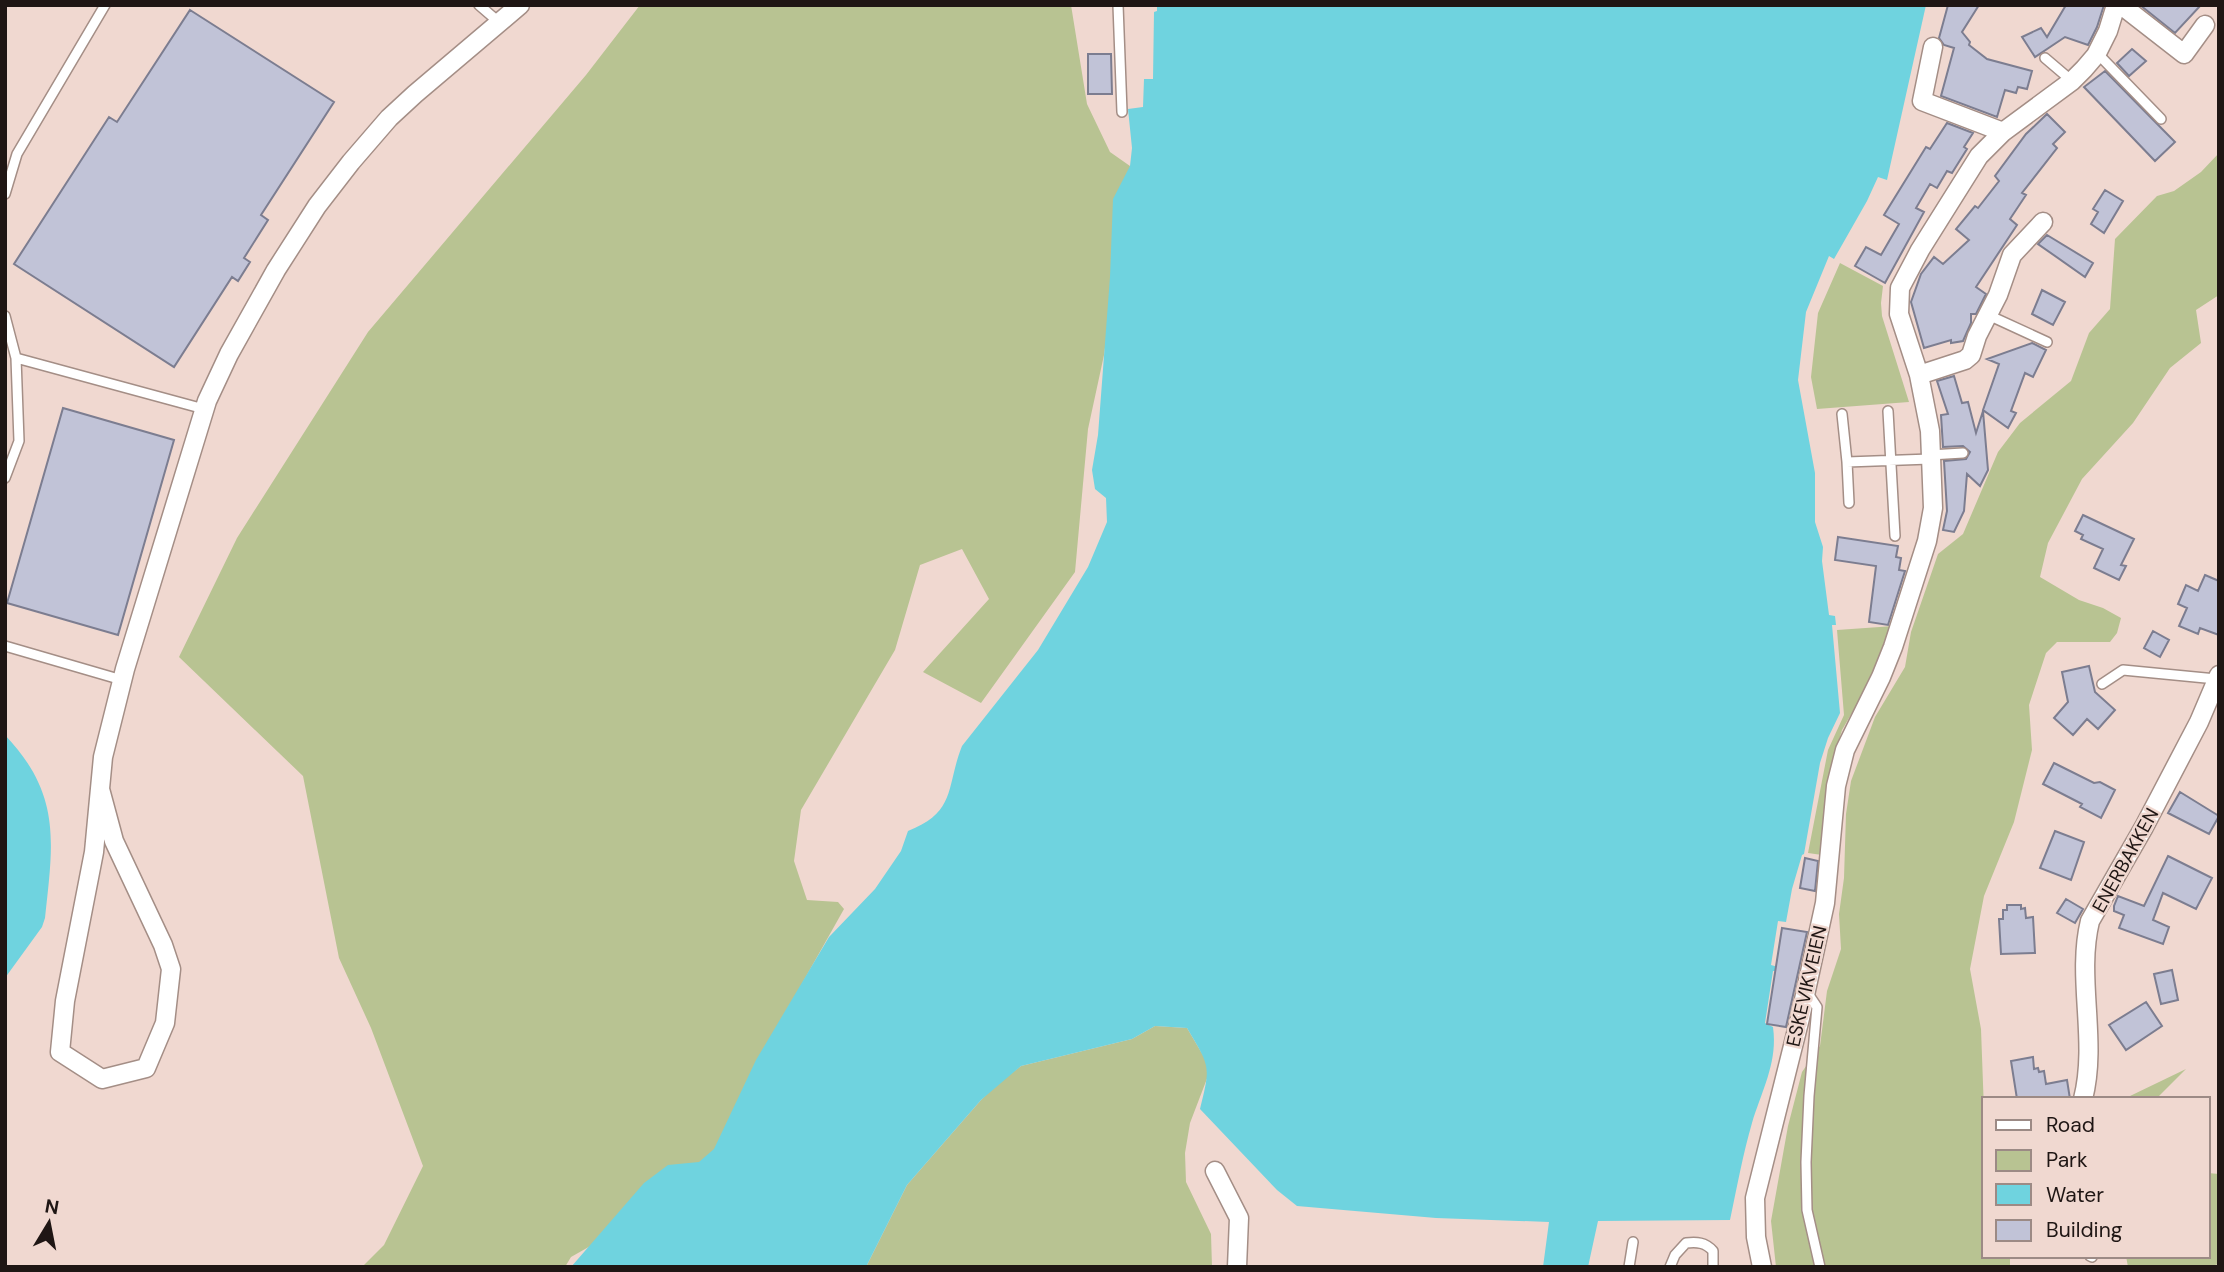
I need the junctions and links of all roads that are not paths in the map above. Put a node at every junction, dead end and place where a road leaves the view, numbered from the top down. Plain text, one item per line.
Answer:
1 (106, 5) edge
2 (479, 5) edge
3 (520, 5) edge
4 (1118, 5) edge
5 (2119, 5) edge
6 (501, 24) junction
7 (2205, 25) dead end
8 (1933, 47) dead end
9 (2097, 53) junction
10 (2045, 58) dead end
11 (2078, 75) junction
12 (1122, 112) dead end
13 (2161, 119) dead end
14 (2003, 132) junction
15 (5, 194) edge
16 (2043, 222) dead end
17 (1986, 314) junction
18 (5, 316) edge
19 (2047, 342) dead end
20 (16, 358) junction
21 (1919, 375) junction
22 (204, 409) junction
23 (1888, 411) dead end
24 (1842, 414) dead end
25 (1963, 453) dead end
26 (1930, 457) junction
27 (1892, 461) junction
28 (1847, 462) junction
29 (5, 478) edge
30 (1849, 503) dead end
31 (1895, 536) dead end
32 (5, 646) edge
33 (2218, 677) edge
34 (122, 680) junction
35 (2102, 684) dead end
36 (100, 789) junction
37 (1806, 990) junction
38 (2083, 1097) edge
39 (1215, 1171) dead end
40 (1633, 1242) dead end
41 (1237, 1267) edge
42 (1629, 1267) edge
43 (1670, 1267) edge
44 (1713, 1267) edge
45 (1762, 1267) edge
46 (1820, 1267) edge

1 - 15 lane
2 - 6 lane
3 - 6 street
4 - 12 lane
5 - 7 street
5 - 9 street, ESKEVIKVEIEN
6 - 22 street
8 - 14 street
9 - 11 street, ESKEVIKVEIEN
9 - 13 lane
10 - 11 lane
11 - 14 street, ESKEVIKVEIEN
14 - 21 street, ESKEVIKVEIEN
16 - 17 street
17 - 19 lane
17 - 21 street
18 - 20 lane
20 - 22 lane
20 - 29 lane
21 - 26 street, ESKEVIKVEIEN
22 - 34 street
23 - 27 lane
24 - 28 lane
25 - 26 lane
26 - 27 lane
26 - 37 street, ESKEVIKVEIEN
27 - 28 lane
27 - 31 lane
28 - 30 lane
32 - 34 lane
33 - 35 lane
33 - 38 street, ENERBAKKEN
34 - 36 street
36 - 36 street
37 - 45 street, ESKEVIKVEIEN
37 - 46 lane
39 - 41 street
40 - 42 lane
43 - 44 lane

